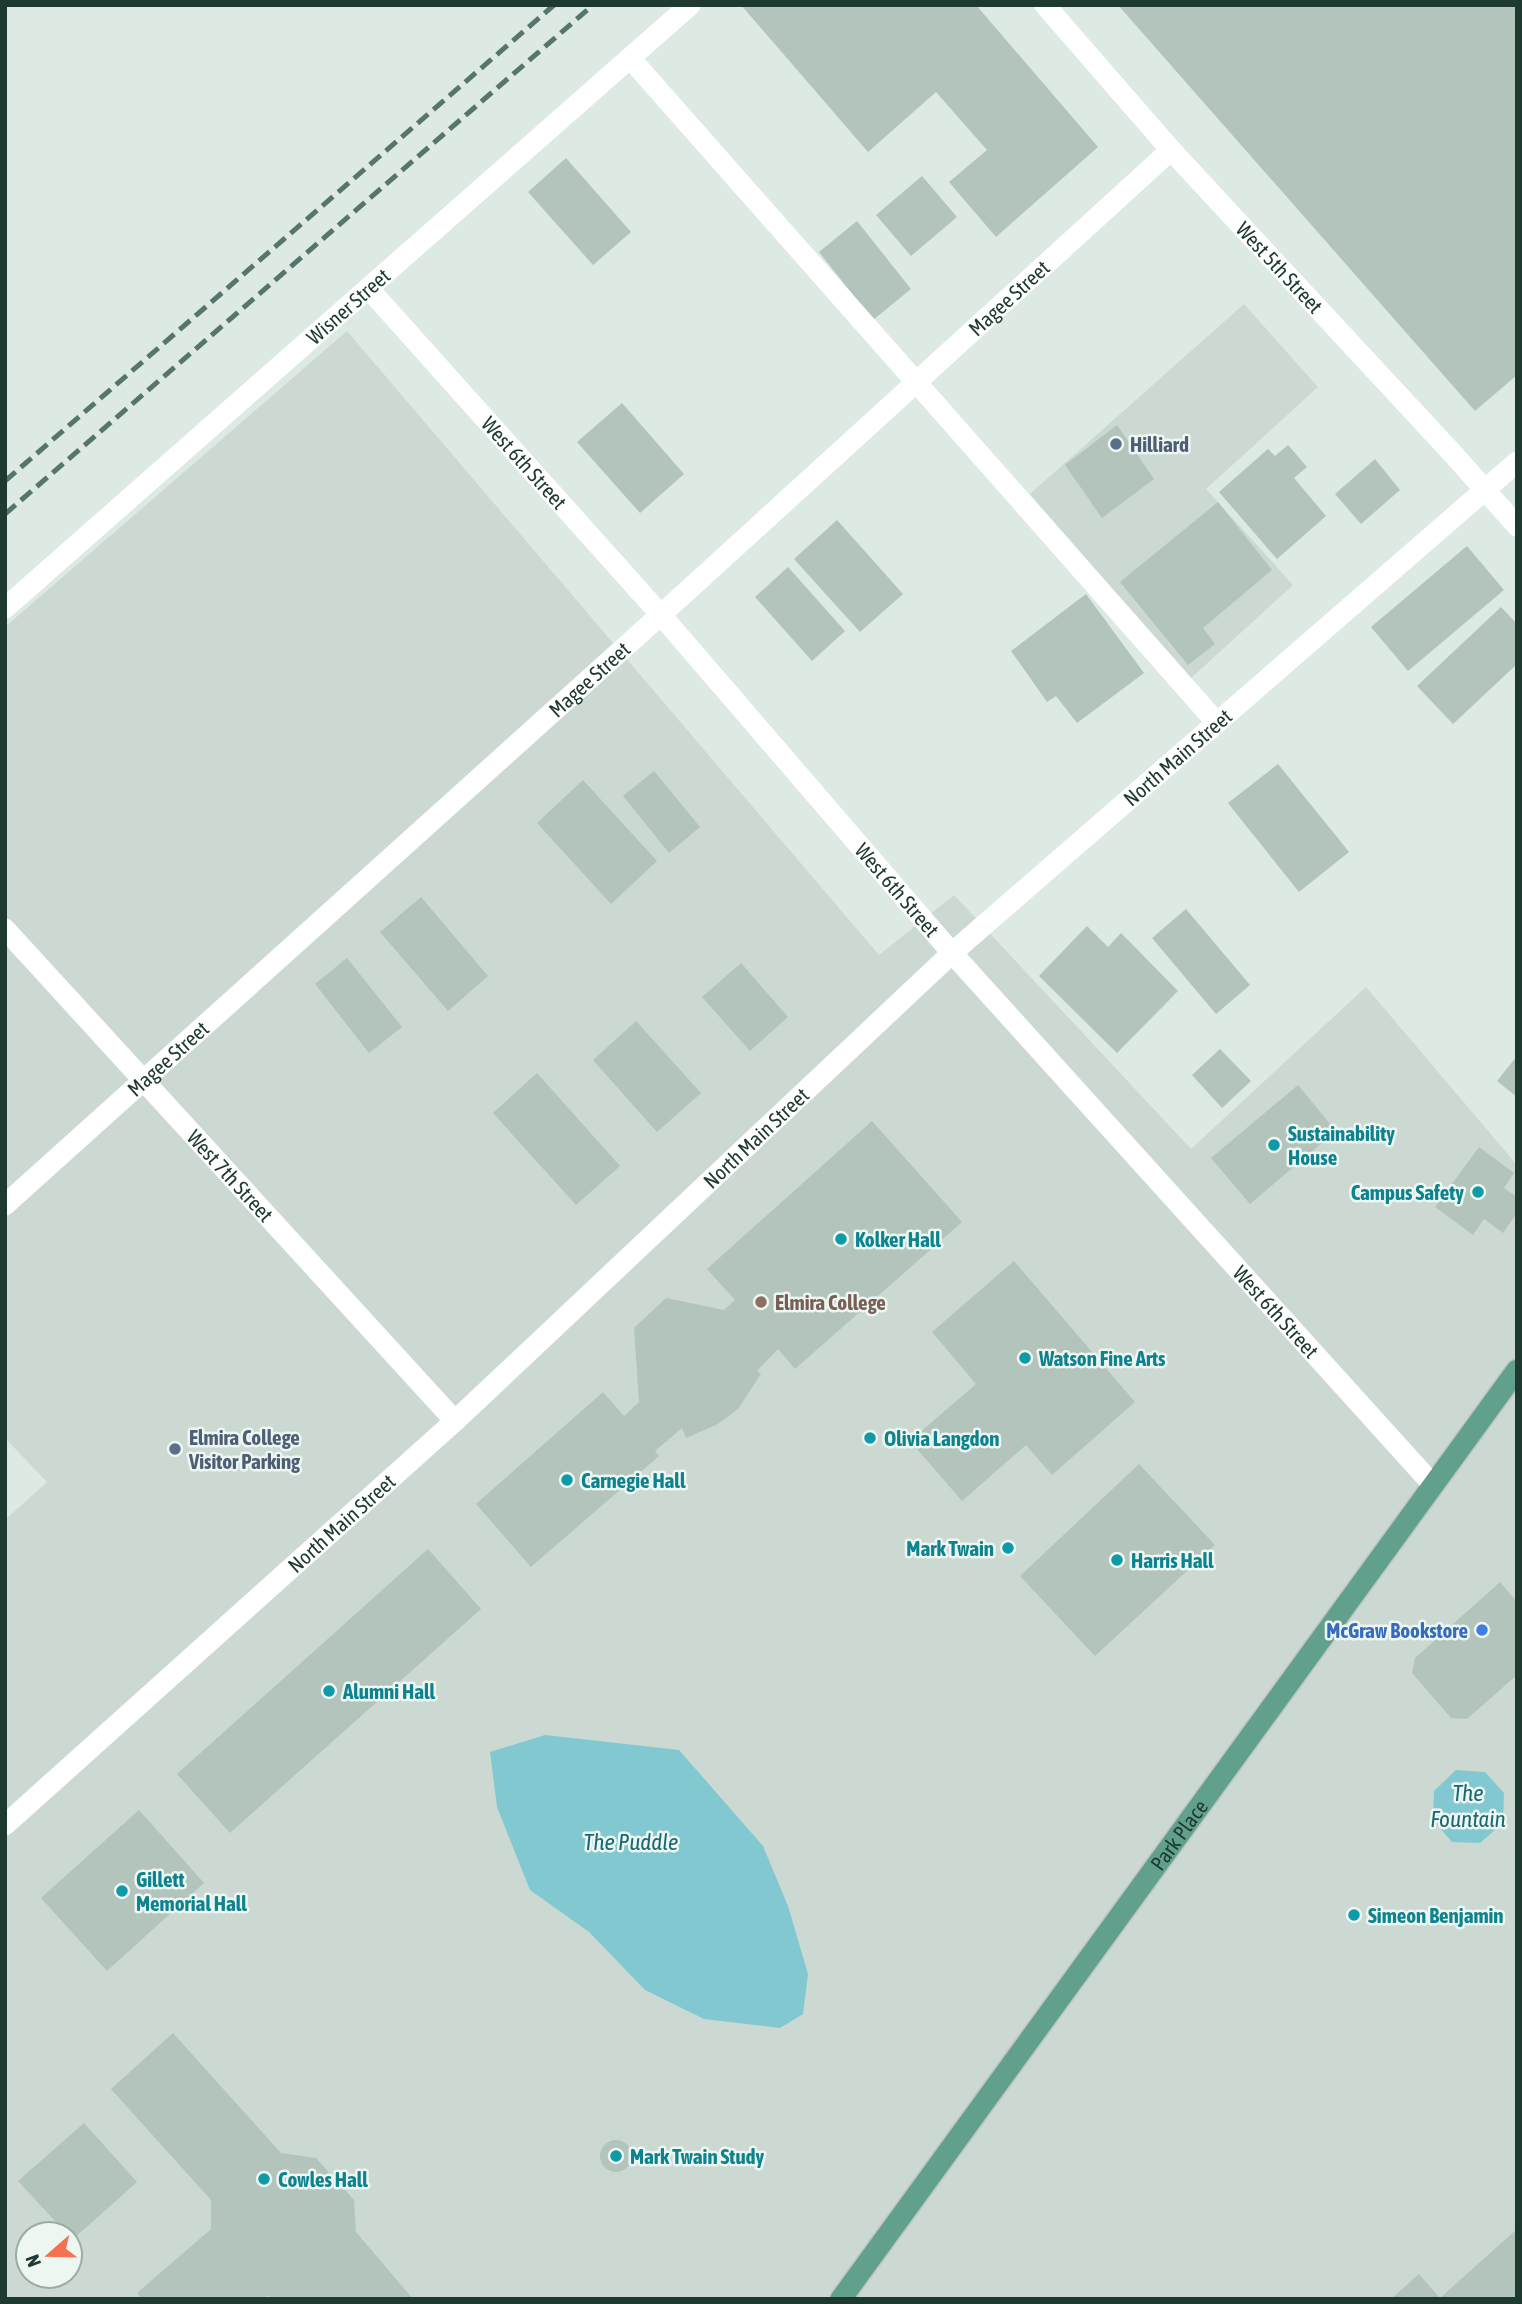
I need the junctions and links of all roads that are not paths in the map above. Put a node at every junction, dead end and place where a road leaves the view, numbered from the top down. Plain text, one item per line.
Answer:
1 (690, 5) edge
2 (1045, 5) edge
3 (630, 58) junction
4 (1171, 150) junction
5 (369, 289) junction
6 (915, 382) junction
7 (1517, 462) edge
8 (1486, 489) junction
9 (1517, 526) edge
10 (5, 608) edge
11 (661, 615) junction
12 (1217, 723) junction
13 (5, 929) edge
14 (952, 953) junction
15 (144, 1081) junction
16 (5, 1205) edge
17 (1517, 1370) edge
18 (455, 1421) junction
19 (1433, 1485) junction
20 (5, 1825) edge
21 (841, 2299) edge

1 - 3 street, Wisner Street
2 - 4 street, West 5th Street
3 - 5 street, Wisner Street
3 - 6 street
4 - 6 street, Magee Street
4 - 8 street, West 5th Street
5 - 10 street, Wisner Street
5 - 11 street, West 6th Street
6 - 11 street, Magee Street
6 - 12 street
7 - 8 street, North Main Street
8 - 9 street, West 5th Street
8 - 12 street, North Main Street
11 - 14 street, West 6th Street
11 - 15 street, Magee Street
12 - 14 street, North Main Street
13 - 15 street, West 7th Street
14 - 18 street, North Main Street
14 - 19 street, West 6th Street
15 - 16 street, Magee Street
15 - 18 street, West 7th Street
17 - 19 main road, Park Place
18 - 20 street, North Main Street
19 - 21 main road, Park Place

